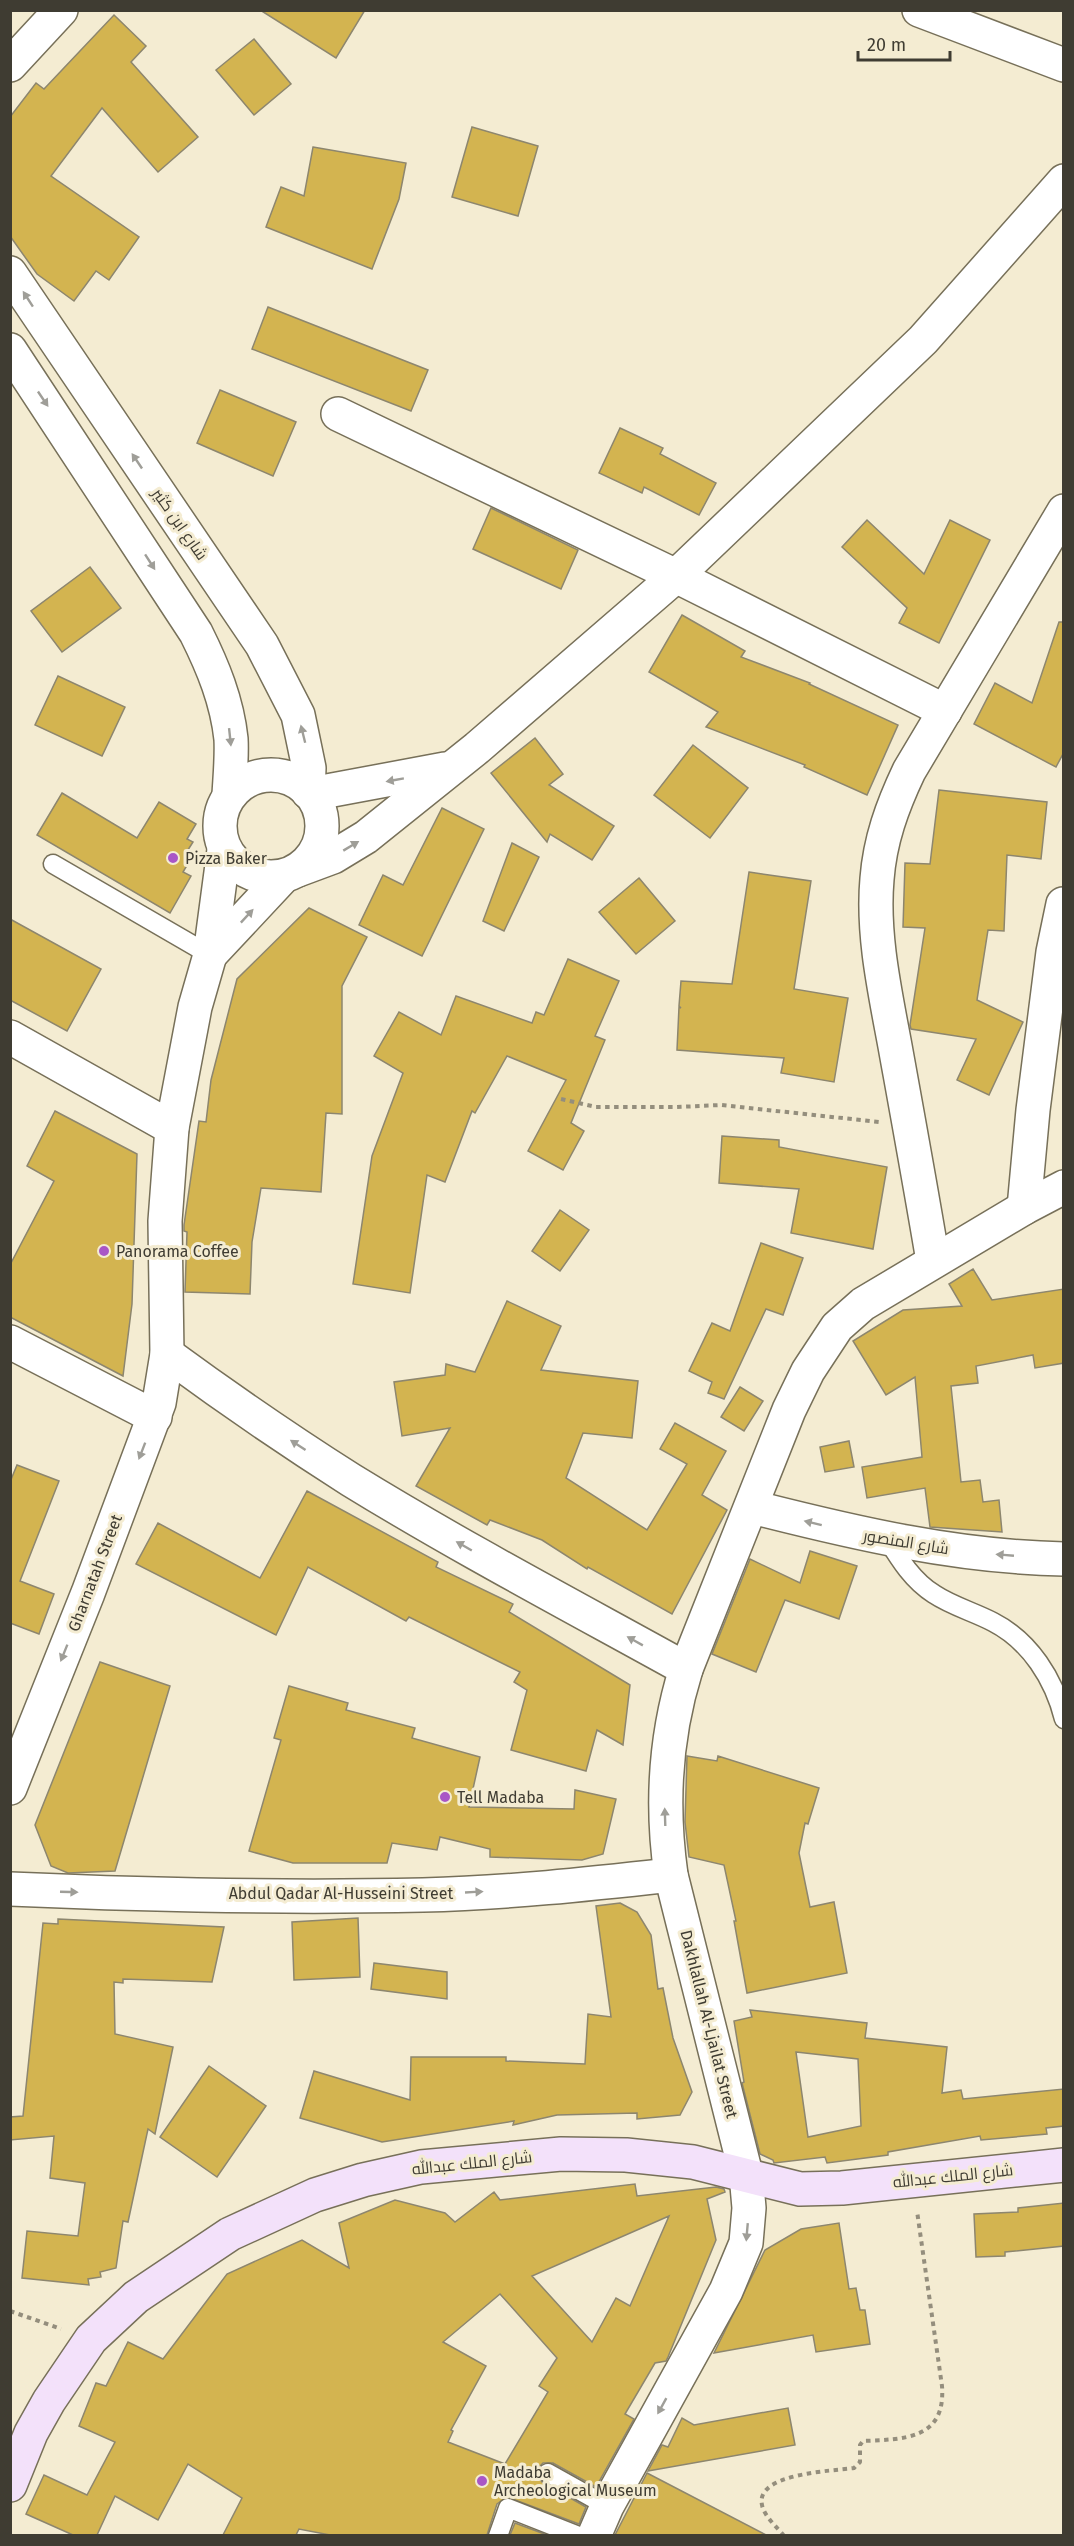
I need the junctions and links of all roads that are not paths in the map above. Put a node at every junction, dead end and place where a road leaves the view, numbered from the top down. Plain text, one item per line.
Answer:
1 (61, 10) edge
2 (919, 10) edge
3 (10, 65) edge
4 (1064, 65) edge
5 (1064, 181) edge
6 (10, 273) edge
7 (10, 350) edge
8 (338, 414) dead end
9 (1064, 511) edge
10 (676, 576) junction
11 (945, 711) junction
12 (452, 767) junction
13 (310, 793) junction
14 (229, 795) junction
15 (225, 850) junction
16 (52, 864) dead end
17 (290, 873) junction
18 (1063, 904) edge
19 (210, 955) junction
20 (10, 1038) edge
21 (172, 1128) junction
22 (1064, 1187) edge
23 (1024, 1208) junction
24 (933, 1261) junction
25 (10, 1342) edge
26 (167, 1354) junction
27 (155, 1417) junction
28 (752, 1507) junction
29 (887, 1539) junction
30 (1064, 1559) edge
31 (686, 1669) junction
32 (1064, 1719) edge
33 (10, 1788) edge
34 (671, 1875) junction
35 (10, 1889) edge
36 (1064, 2165) edge
37 (746, 2174) junction
38 (548, 2473) dead end
39 (10, 2485) edge
40 (607, 2506) junction
41 (498, 2535) edge
42 (579, 2535) edge
43 (594, 2535) edge

1 - 3 street
2 - 4 street
5 - 10 street
13 -> 6 street, شارع ابن كثير
7 -> 14 street
8 - 10 street
9 - 11 street
10 - 11 street
10 - 12 street
11 - 24 street
12 -> 13 street
17 -> 12 street
13 - 14 street
13 - 17 street
14 - 15 street
15 - 17 street
15 - 19 street, Gharnatah Street
16 - 19 lane
19 -> 17 street
18 - 23 street
19 - 21 street, Gharnatah Street
20 - 21 street
21 - 26 street, Gharnatah Street
22 - 23 street, Dakhlallah Al-Ljailat Street
23 - 24 street, Dakhlallah Al-Ljailat Street
24 - 28 street, Dakhlallah Al-Ljailat Street
25 - 27 street
26 - 27 street, Gharnatah Street
31 -> 26 street
27 -> 33 street, Gharnatah Street
29 -> 28 street, شارع المنصور
28 - 31 street, Dakhlallah Al-Ljailat Street
30 -> 29 street, شارع المنصور
29 - 32 lane
34 -> 31 street, Dakhlallah Al-Ljailat Street
35 -> 34 street, Abdul Qadar Al-Husseini Street
34 - 37 street, Dakhlallah Al-Ljailat Street
36 - 37 main road, شارع الملك عبدالله
37 - 39 main road, شارع الملك عبدالله
37 -> 40 street, Dakhlallah Al-Ljailat Street
38 - 40 lane
40 - 43 street, Dakhlallah Al-Ljailat Street
41 - 42 lane

